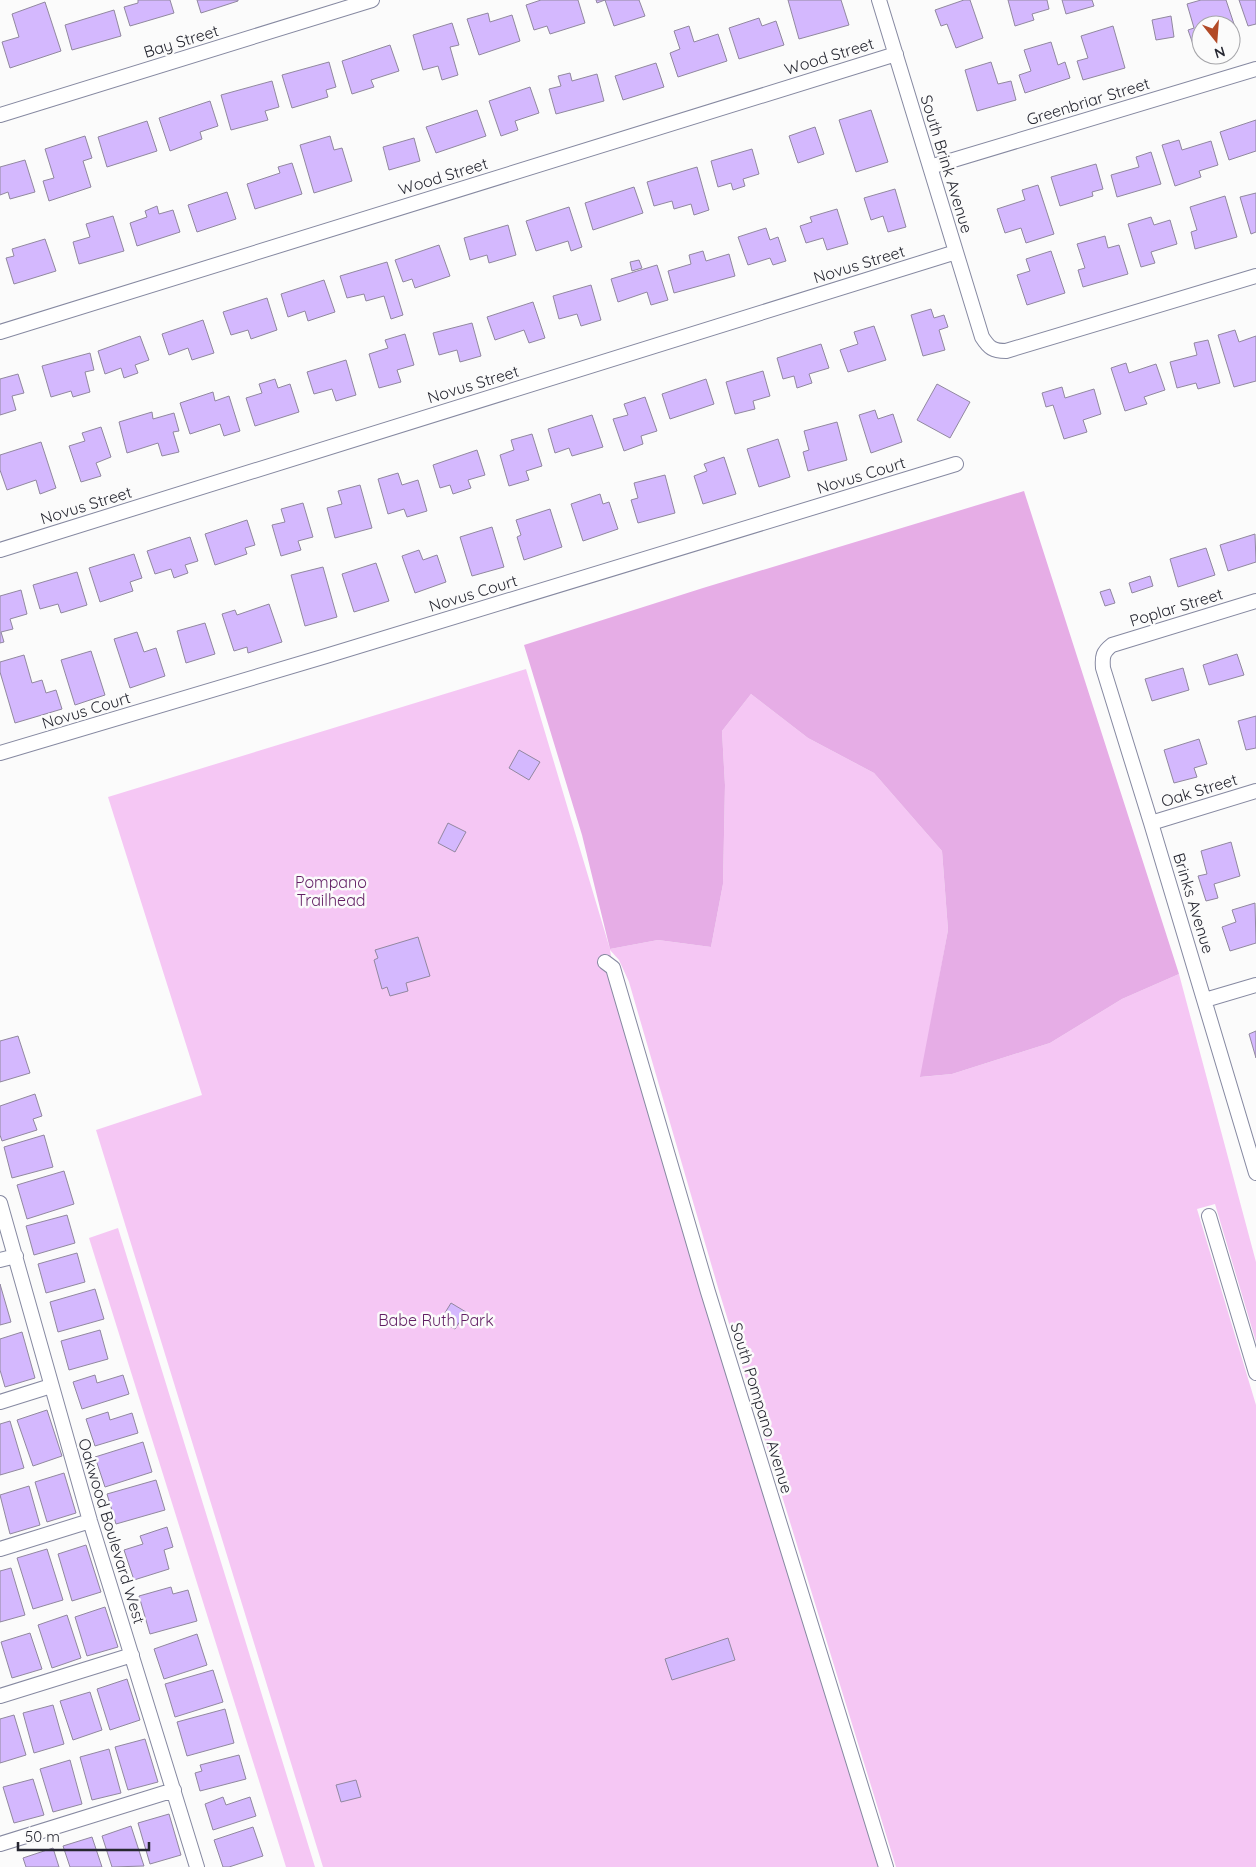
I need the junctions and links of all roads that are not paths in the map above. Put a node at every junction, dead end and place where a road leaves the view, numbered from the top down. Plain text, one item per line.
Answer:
1 (372, 0) edge
2 (879, 0) edge
3 (896, 54) junction
4 (1256, 69) edge
5 (0, 115) edge
6 (930, 167) junction
7 (956, 252) junction
8 (1256, 276) edge
9 (0, 332) edge
10 (956, 464) dead end
11 (0, 550) edge
12 (1256, 601) edge
13 (1107, 648) joint
14 (0, 753) edge
15 (1256, 791) edge
16 (1152, 823) junction
17 (605, 962) dead end
18 (1256, 985) edge
19 (1205, 1000) junction
20 (1256, 1171) edge
21 (0, 1204) edge
22 (1209, 1216) dead end
23 (16, 1256) junction
24 (0, 1260) edge
25 (1256, 1373) edge
26 (51, 1386) junction
27 (0, 1402) edge
28 (90, 1521) junction
29 (0, 1549) edge
30 (132, 1654) junction
31 (0, 1696) edge
32 (174, 1790) junction
33 (0, 1844) edge
34 (197, 1867) edge
35 (886, 1867) edge

1 - 5 street, Bay Street
2 - 3 street, South Brink Avenue
3 - 6 street, South Brink Avenue
3 - 9 street, Wood Street
4 - 6 street, Greenbriar Street
6 - 7 street, South Brink Avenue
7 - 8 street, South Brink Avenue
7 - 11 street, Novus Street
10 - 14 street, Novus Court
12 - 13 street, Poplar Street
13 - 16 street, Brinks Avenue
15 - 16 street, Oak Street
16 - 19 street, Brinks Avenue
17 - 35 street, South Pompano Avenue
18 - 19 street
19 - 20 street, Brinks Avenue
21 - 23 street, Oakwood Boulevard West
22 - 25 street
23 - 24 street
23 - 26 street, Oakwood Boulevard West
26 - 27 street
26 - 28 street, Oakwood Boulevard West
28 - 29 street
28 - 30 street, Oakwood Boulevard West
30 - 31 street
30 - 32 street, Oakwood Boulevard West
32 - 33 street
32 - 34 street, Oakwood Boulevard West

